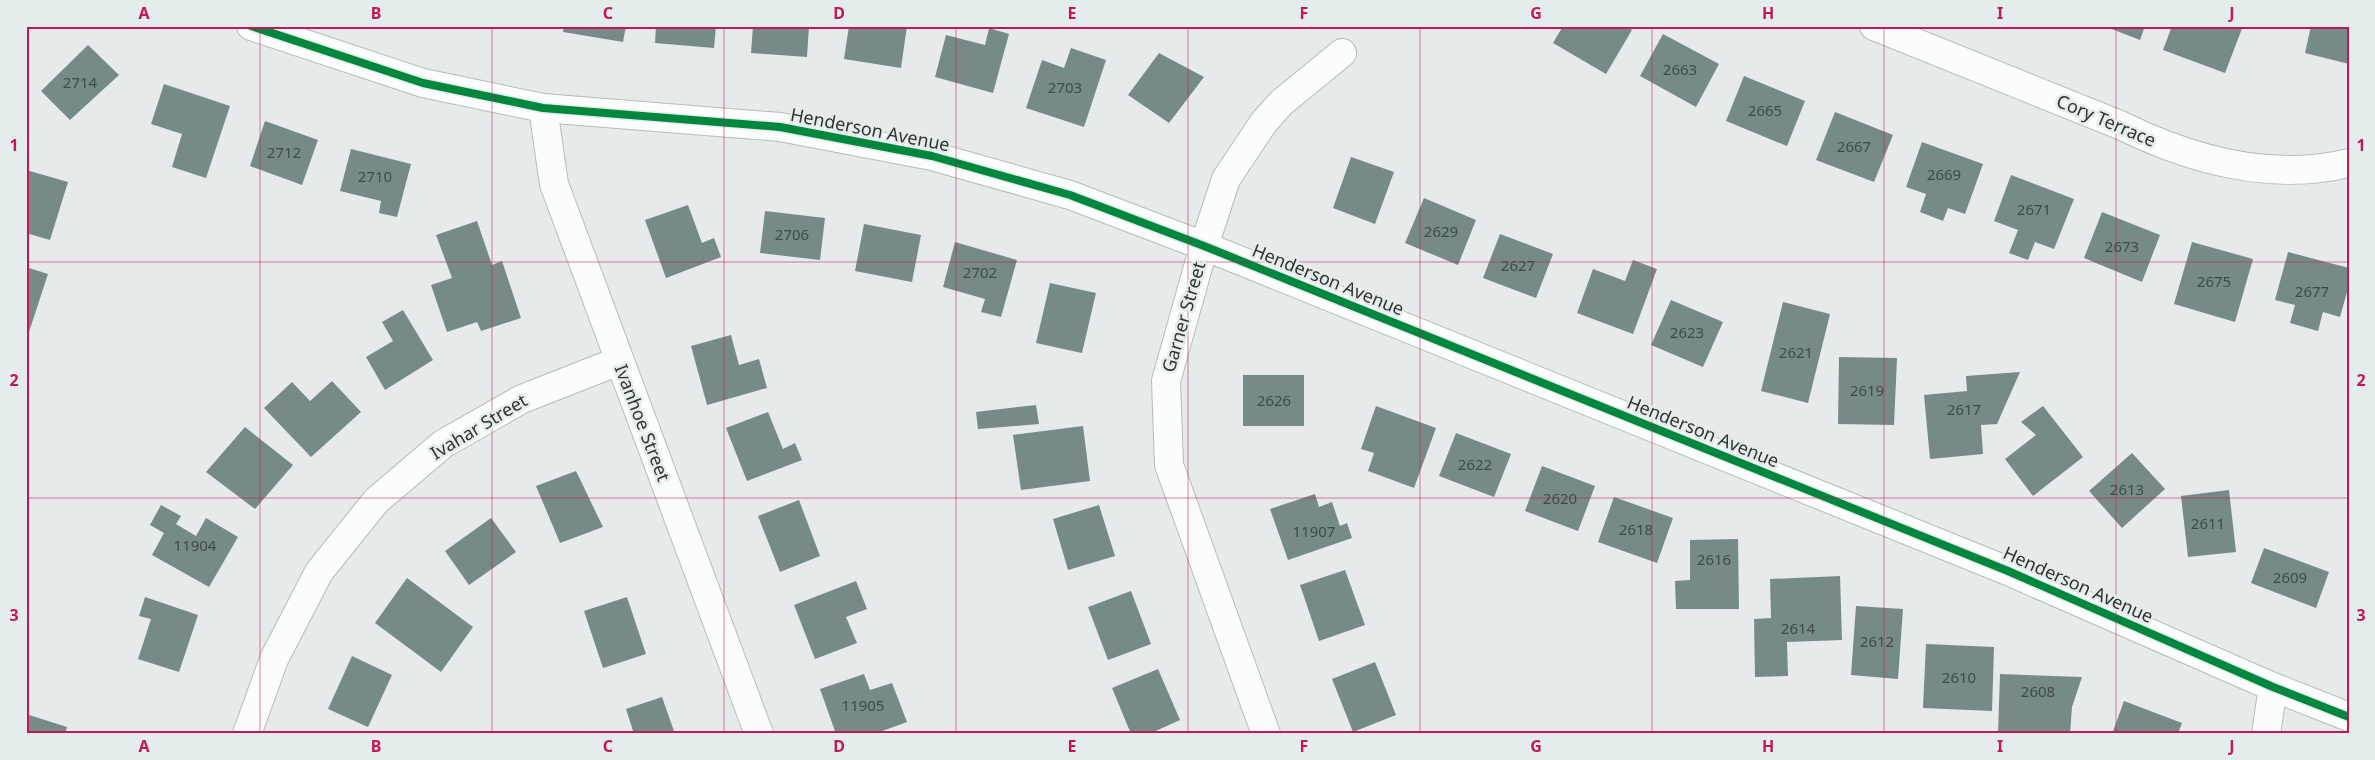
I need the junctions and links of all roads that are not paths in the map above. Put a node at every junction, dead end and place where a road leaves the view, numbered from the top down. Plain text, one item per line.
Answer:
1 (250, 26) edge
2 (1874, 26) edge
3 (1342, 53) dead end
4 (543, 108) junction
5 (2349, 163) edge
6 (1204, 246) junction
7 (619, 361) junction
8 (2273, 688) junction
9 (2349, 717) edge
10 (247, 734) edge
11 (759, 734) edge
12 (1266, 734) edge
13 (2266, 734) edge

1 - 4 street, Henderson Avenue
2 - 5 street, Cory Terrace
3 - 6 street, Garner Street
4 - 6 street, Henderson Avenue
4 - 7 street, Ivanhoe Street
6 - 8 street, Henderson Avenue
6 - 12 street, Garner Street
7 - 10 street, Ivahar Street
7 - 11 street, Ivanhoe Street
8 - 9 street, Henderson Avenue
8 - 13 street

